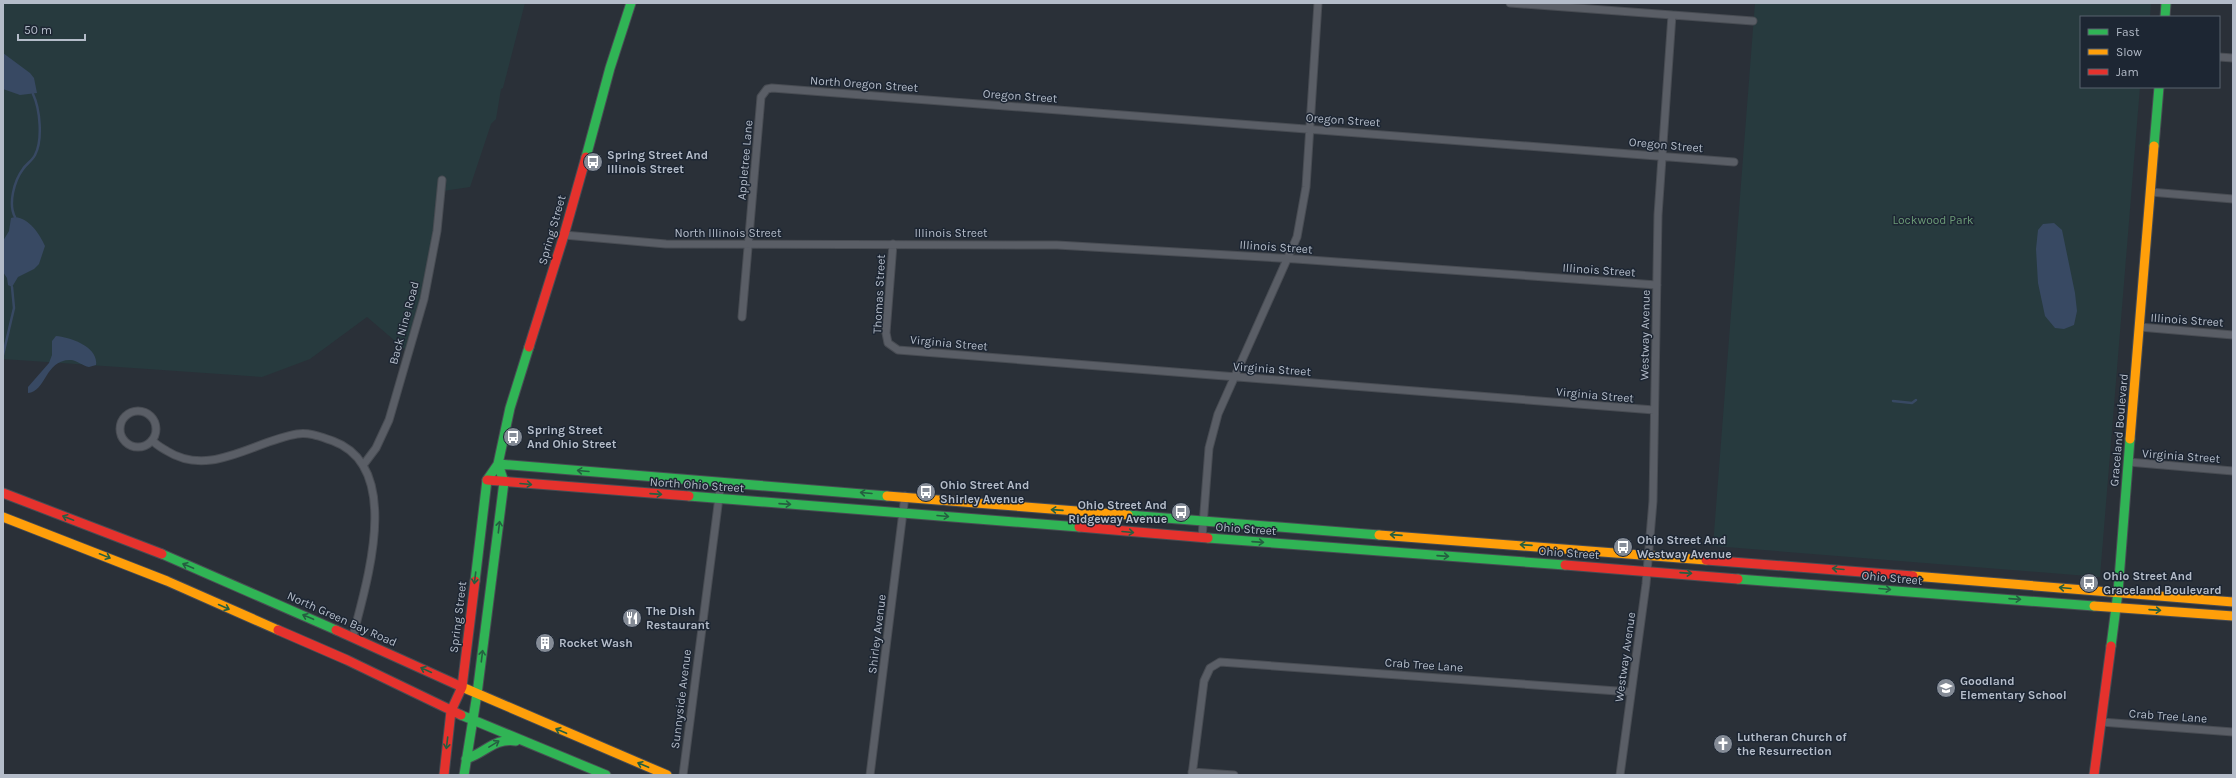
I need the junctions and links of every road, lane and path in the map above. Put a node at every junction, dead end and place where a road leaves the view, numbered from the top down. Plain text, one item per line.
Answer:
1 (631, 3) edge
2 (1318, 3) edge
3 (1510, 3) edge
4 (2166, 3) edge
5 (1672, 15) junction
6 (2165, 16) edge
7 (1753, 21) dead end
8 (2220, 57) edge
9 (2233, 58) edge
10 (775, 88) joint
11 (2159, 88) edge
12 (950, 102) joint
13 (1309, 129) junction
14 (1662, 156) junction
15 (1734, 162) dead end
16 (442, 180) dead end
17 (2150, 192) junction
18 (2233, 199) edge
19 (564, 235) junction
20 (749, 244) junction
21 (893, 244) junction
22 (1287, 259) junction
23 (1657, 285) junction
24 (742, 317) dead end
25 (2139, 327) junction
26 (2233, 335) edge
27 (889, 344) joint
28 (1234, 377) junction
29 (1654, 410) junction
30 (152, 440) junction
31 (2128, 462) junction
32 (364, 464) junction
33 (498, 464) junction
34 (559, 469) junction
35 (2233, 470) edge
36 (610, 473) junction
37 (487, 480) junction
38 (504, 482) junction
39 (721, 482) junction
40 (557, 486) junction
41 (611, 490) junction
42 (3, 493) edge
43 (905, 496) junction
44 (719, 499) junction
45 (1015, 507) junction
46 (904, 513) junction
47 (1110, 514) junction
48 (3, 517) edge
49 (1203, 521) junction
50 (1014, 522) junction
51 (1108, 530) junction
52 (1353, 532) junction
53 (1202, 538) junction
54 (1486, 542) junction
55 (1351, 549) junction
56 (1648, 555) junction
57 (1484, 559) junction
58 (1647, 570) junction
59 (1951, 578) junction
60 (2118, 592) junction
61 (1950, 594) junction
62 (2233, 602) edge
63 (2116, 608) junction
64 (2233, 616) edge
65 (353, 636) junction
66 (462, 687) junction
67 (1631, 692) junction
68 (477, 694) junction
69 (451, 711) junction
70 (472, 719) junction
71 (2101, 722) junction
72 (2233, 732) edge
73 (524, 742) junction
74 (466, 759) junction
75 (1192, 773) edge
76 (444, 775) edge
77 (464, 775) edge
78 (606, 775) edge
79 (667, 775) edge
80 (683, 775) edge
81 (870, 775) edge
82 (1234, 775) edge
83 (1620, 775) edge
84 (2094, 775) edge

1 - 19 street, Spring Street
2 - 13 street
3 - 5 street
4 - 6 street
5 - 7 street
5 - 14 street, Westway Avenue
8 - 9 street
10 - 12 street, North Oregon Street
10 - 20 street, Appletree Lane
11 - 17 street, Graceland Boulevard
12 - 13 street, Oregon Street
13 - 14 street, Oregon Street
13 - 22 street
14 - 15 street, Oregon Street
14 - 23 street, Westway Avenue
16 - 32 street, Back Nine Road
17 - 18 street
17 - 25 street, Graceland Boulevard
19 - 20 street, North Illinois Street
19 - 33 street, Spring Street
20 - 21 street, North Illinois Street
20 - 24 street, Appletree Lane
21 - 22 street, Illinois Street
21 - 27 street, Thomas Street
22 - 23 street, Illinois Street
22 - 28 street
23 - 29 street, Westway Avenue
25 - 26 street, Illinois Street
25 - 31 street, Graceland Boulevard
27 - 28 street, Virginia Street
28 - 29 street, Virginia Street
28 - 49 street
29 - 56 street, Westway Avenue
30 - 30 street
30 - 32 street
31 - 35 street, Virginia Street
31 - 60 street, Graceland Boulevard
32 - 65 street
33 - 34 street, North Ohio Street
33 - 37 street, Spring Street
33 - 38 street
36 -> 34 street, North Ohio Street
34 - 40 street
36 - 39 street, North Ohio Street
36 - 41 street
37 - 38 street, North Ohio Street
37 -> 66 street, Spring Street
38 -> 40 street, North Ohio Street
68 -> 38 street
43 -> 39 street, North Ohio Street
39 - 44 street, Sunnyside Avenue
40 - 41 street, North Ohio Street
41 -> 44 street, North Ohio Street
65 -> 42 street, North Green Bay Road
43 - 45 street, Ohio Street
43 - 46 street, Shirley Avenue
44 -> 46 street, North Ohio Street
44 - 80 street, Sunnyside Avenue
47 -> 45 street, Ohio Street
45 - 50 street
46 -> 50 street, Ohio Street
46 - 81 street, Shirley Avenue
47 - 49 street, Ohio Street
47 - 51 street
48 -> 69 street
49 - 52 street, Ohio Street
49 - 53 street
50 - 51 street, Ohio Street
51 -> 53 street, Ohio Street
54 -> 52 street, Ohio Street
52 - 55 street
53 -> 55 street, Ohio Street
56 -> 54 street, Ohio Street
54 - 57 street
55 -> 57 street, Ohio Street
56 - 58 street, Westway Avenue
59 -> 56 street, Ohio Street
57 - 58 street, Ohio Street
58 -> 61 street, Ohio Street
58 - 67 street, Westway Avenue
60 -> 59 street, Ohio Street
59 - 61 street
60 - 62 street, Ohio Street
60 - 63 street, Graceland Boulevard
61 -> 63 street, Ohio Street
63 -> 64 street, Ohio Street
63 - 71 street, Graceland Boulevard
66 -> 65 street, North Green Bay Road
66 - 68 street, North Green Bay Road
66 - 69 street, Spring Street
67 - 75 street, Crab Tree Lane
67 - 83 street, Westway Avenue
68 - 70 street
79 -> 68 street, North Green Bay Road
69 - 70 street
69 -> 76 street, Spring Street
70 - 73 street
70 - 74 street
71 - 72 street, Crab Tree Lane
71 - 84 street, Graceland Boulevard
74 -> 73 street
73 - 78 street
74 - 77 street
75 - 82 street

